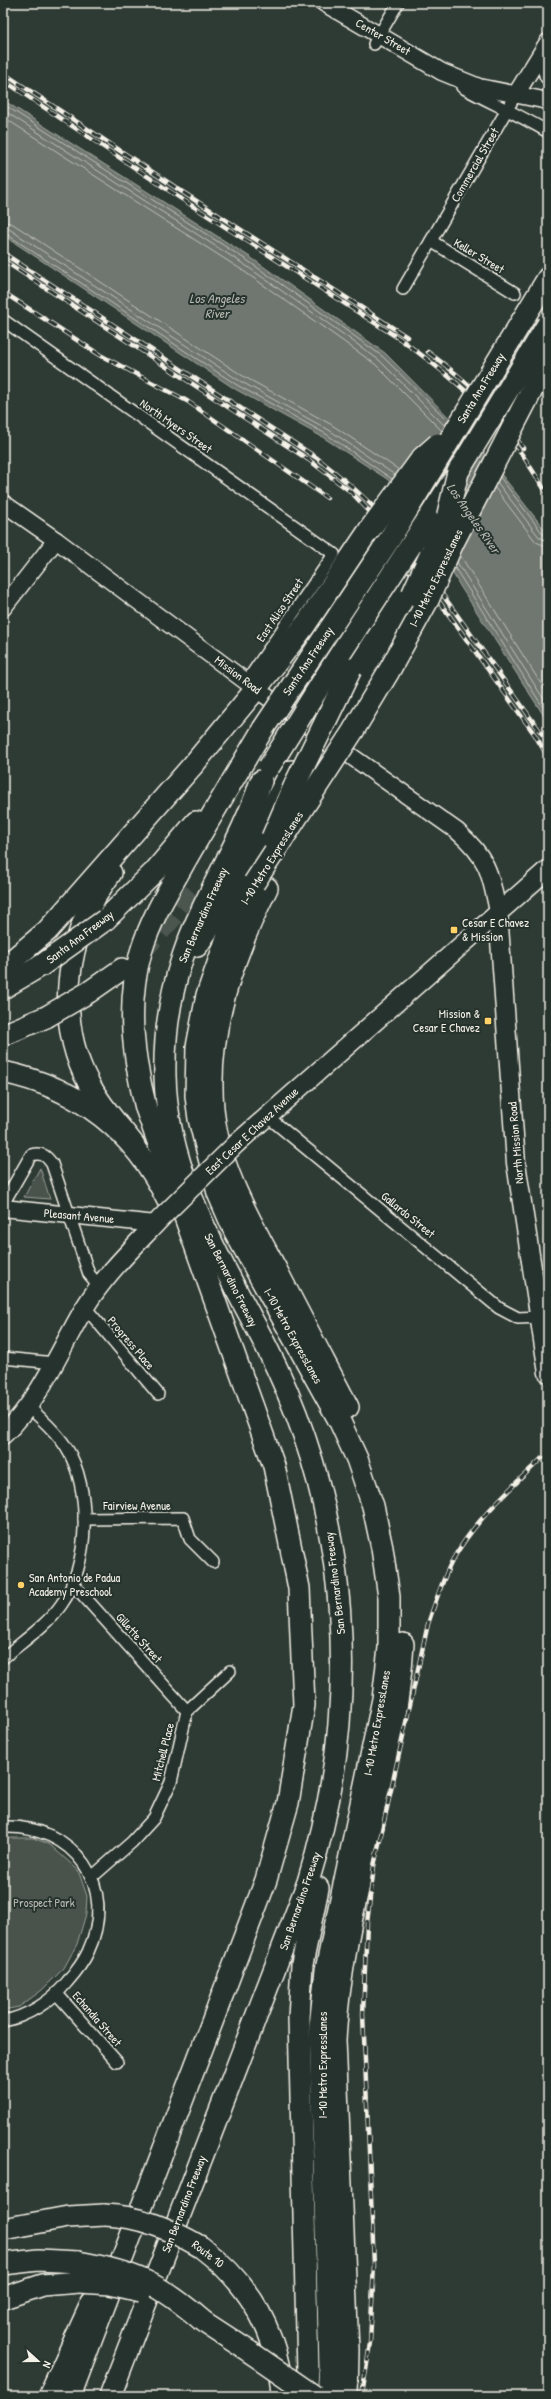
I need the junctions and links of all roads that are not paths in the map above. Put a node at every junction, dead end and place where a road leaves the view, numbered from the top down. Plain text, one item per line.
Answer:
1 (324, 3) edge
2 (398, 3) edge
3 (377, 40) junction
4 (546, 44) edge
5 (442, 72) junction
6 (548, 76) edge
7 (516, 94) junction
8 (548, 101) edge
9 (508, 108) junction
10 (548, 132) edge
11 (431, 241) junction
12 (548, 278) edge
13 (403, 289) dead end
14 (515, 293) dead end
15 (3, 320) edge
16 (548, 324) edge
17 (548, 359) edge
18 (548, 381) edge
19 (456, 430) junction
20 (458, 472) junction
21 (3, 503) edge
22 (428, 519) junction
23 (56, 540) junction
24 (334, 554) joint
25 (3, 608) edge
26 (252, 685) junction
27 (263, 729) junction
28 (313, 729) junction
29 (331, 742) junction
30 (193, 766) junction
31 (265, 774) junction
32 (543, 873) edge
33 (261, 886) junction
34 (194, 893) tunnel mouth
35 (498, 912) junction
36 (3, 968) edge
37 (122, 969) tunnel mouth
38 (3, 988) edge
39 (167, 1029) junction
40 (3, 1035) edge
41 (3, 1072) edge
42 (267, 1116) junction
43 (134, 1145) junction
44 (3, 1204) edge
45 (3, 1208) edge
46 (69, 1216) junction
47 (159, 1221) junction
48 (99, 1286) junction
49 (211, 1291) junction
50 (85, 1307) junction
51 (540, 1317) junction
52 (3, 1358) edge
53 (55, 1363) junction
54 (548, 1372) edge
55 (158, 1394) dead end
56 (28, 1407) junction
57 (3, 1434) edge
58 (323, 1499) junction
59 (84, 1519) junction
60 (213, 1562) dead end
61 (72, 1583) junction
62 (3, 1658) edge
63 (230, 1671) dead end
64 (187, 1711) junction
65 (3, 1827) edge
66 (92, 1877) junction
67 (57, 1994) junction
68 (5, 2021) edge
69 (117, 2062) dead end
70 (134, 2227) junction
71 (3, 2229) edge
72 (3, 2264) edge
73 (78, 2272) junction
74 (3, 2298) edge
75 (49, 2396) edge
76 (70, 2396) edge
77 (110, 2396) edge
78 (282, 2396) edge
79 (306, 2396) edge
80 (314, 2396) edge
81 (328, 2396) edge
82 (346, 2396) edge

1 - 3 main road, Center Street
2 - 3 street
3 - 5 main road, Center Street
4 - 6 main road
4 - 7 main road, Commercial Street
5 - 7 main road, Center Street
5 - 9 street, Center Street
7 - 8 main road, Center Street
7 - 9 street, Commercial Street
9 - 10 street, Center Street
9 - 11 street, Commercial Street
11 - 13 street, Commercial Street
11 - 14 street, Keller Street
12 - 19 highway, Santa Ana Freeway, bridge
15 - 24 street, North Myers Street
16 - 20 highway, Santa Ana Freeway, bridge
17 - 33 highway, I-10 Metro ExpressLanes, bridge
18 - 33 highway, I-10 Metro ExpressLanes
19 - 26 highway, bridge
19 - 27 highway, Santa Ana Freeway, bridge
20 - 22 highway, Santa Ana Freeway, bridge
20 - 29 highway, bridge
21 - 23 main road, Mission Road
22 - 31 highway, Santa Ana Freeway, bridge
22 - 33 highway, bridge
23 - 25 main road
23 - 26 main road, Mission Road
24 - 26 street, East Aliso Street
26 - 28 main road, Mission Road
26 - 30 highway
27 - 38 highway, Santa Ana Freeway, bridge
27 - 49 highway
28 - 29 main road, Mission Road
28 - 39 highway
29 - 35 main road, Mission Road
30 - 36 highway
30 - 43 highway
31 - 34 highway, Santa Ana Freeway
31 - 39 highway, San Bernardino Freeway
32 - 35 main road, East Cesar E Chavez Avenue
33 - 81 highway, I-10 Metro ExpressLanes
33 - 82 highway, I-10 Metro ExpressLanes
35 - 42 main road, East Cesar E Chavez Avenue
35 - 51 main road, North Mission Road
37 - 40 highway, bridge
39 - 58 highway, San Bernardino Freeway
41 - 43 highway
42 - 47 main road, East Cesar E Chavez Avenue, bridge
42 - 51 street, Gallardo Street
43 - 49 highway
44 - 46 street
45 - 46 main road, Pleasant Avenue
46 - 47 main road, Pleasant Avenue
46 - 48 street
47 - 48 main road, East Cesar E Chavez Avenue
48 - 50 main road, East Cesar E Chavez Avenue
49 - 70 highway, San Bernardino Freeway
50 - 53 main road, East Cesar E Chavez Avenue
50 - 55 street, Progress Place
51 - 54 main road, North Mission Road
52 - 53 street
53 - 56 main road, East Cesar E Chavez Avenue
56 - 57 main road, East Cesar E Chavez Avenue
56 - 59 street
58 - 77 highway, San Bernardino Freeway
58 - 79 highway
59 - 60 street, Fairview Avenue
59 - 61 street
61 - 62 street
61 - 64 street, Gillette Street
63 - 64 street, Mitchell Place
64 - 66 street, Mitchell Place
65 - 66 street, Echandia Street
66 - 67 street, Echandia Street
67 - 68 street, Echandia Street
67 - 69 street, Echandia Street
70 - 75 highway
70 - 76 highway, San Bernardino Freeway
71 - 78 highway, Route 10, bridge
72 - 73 highway
73 - 74 highway
73 - 80 highway, bridge

